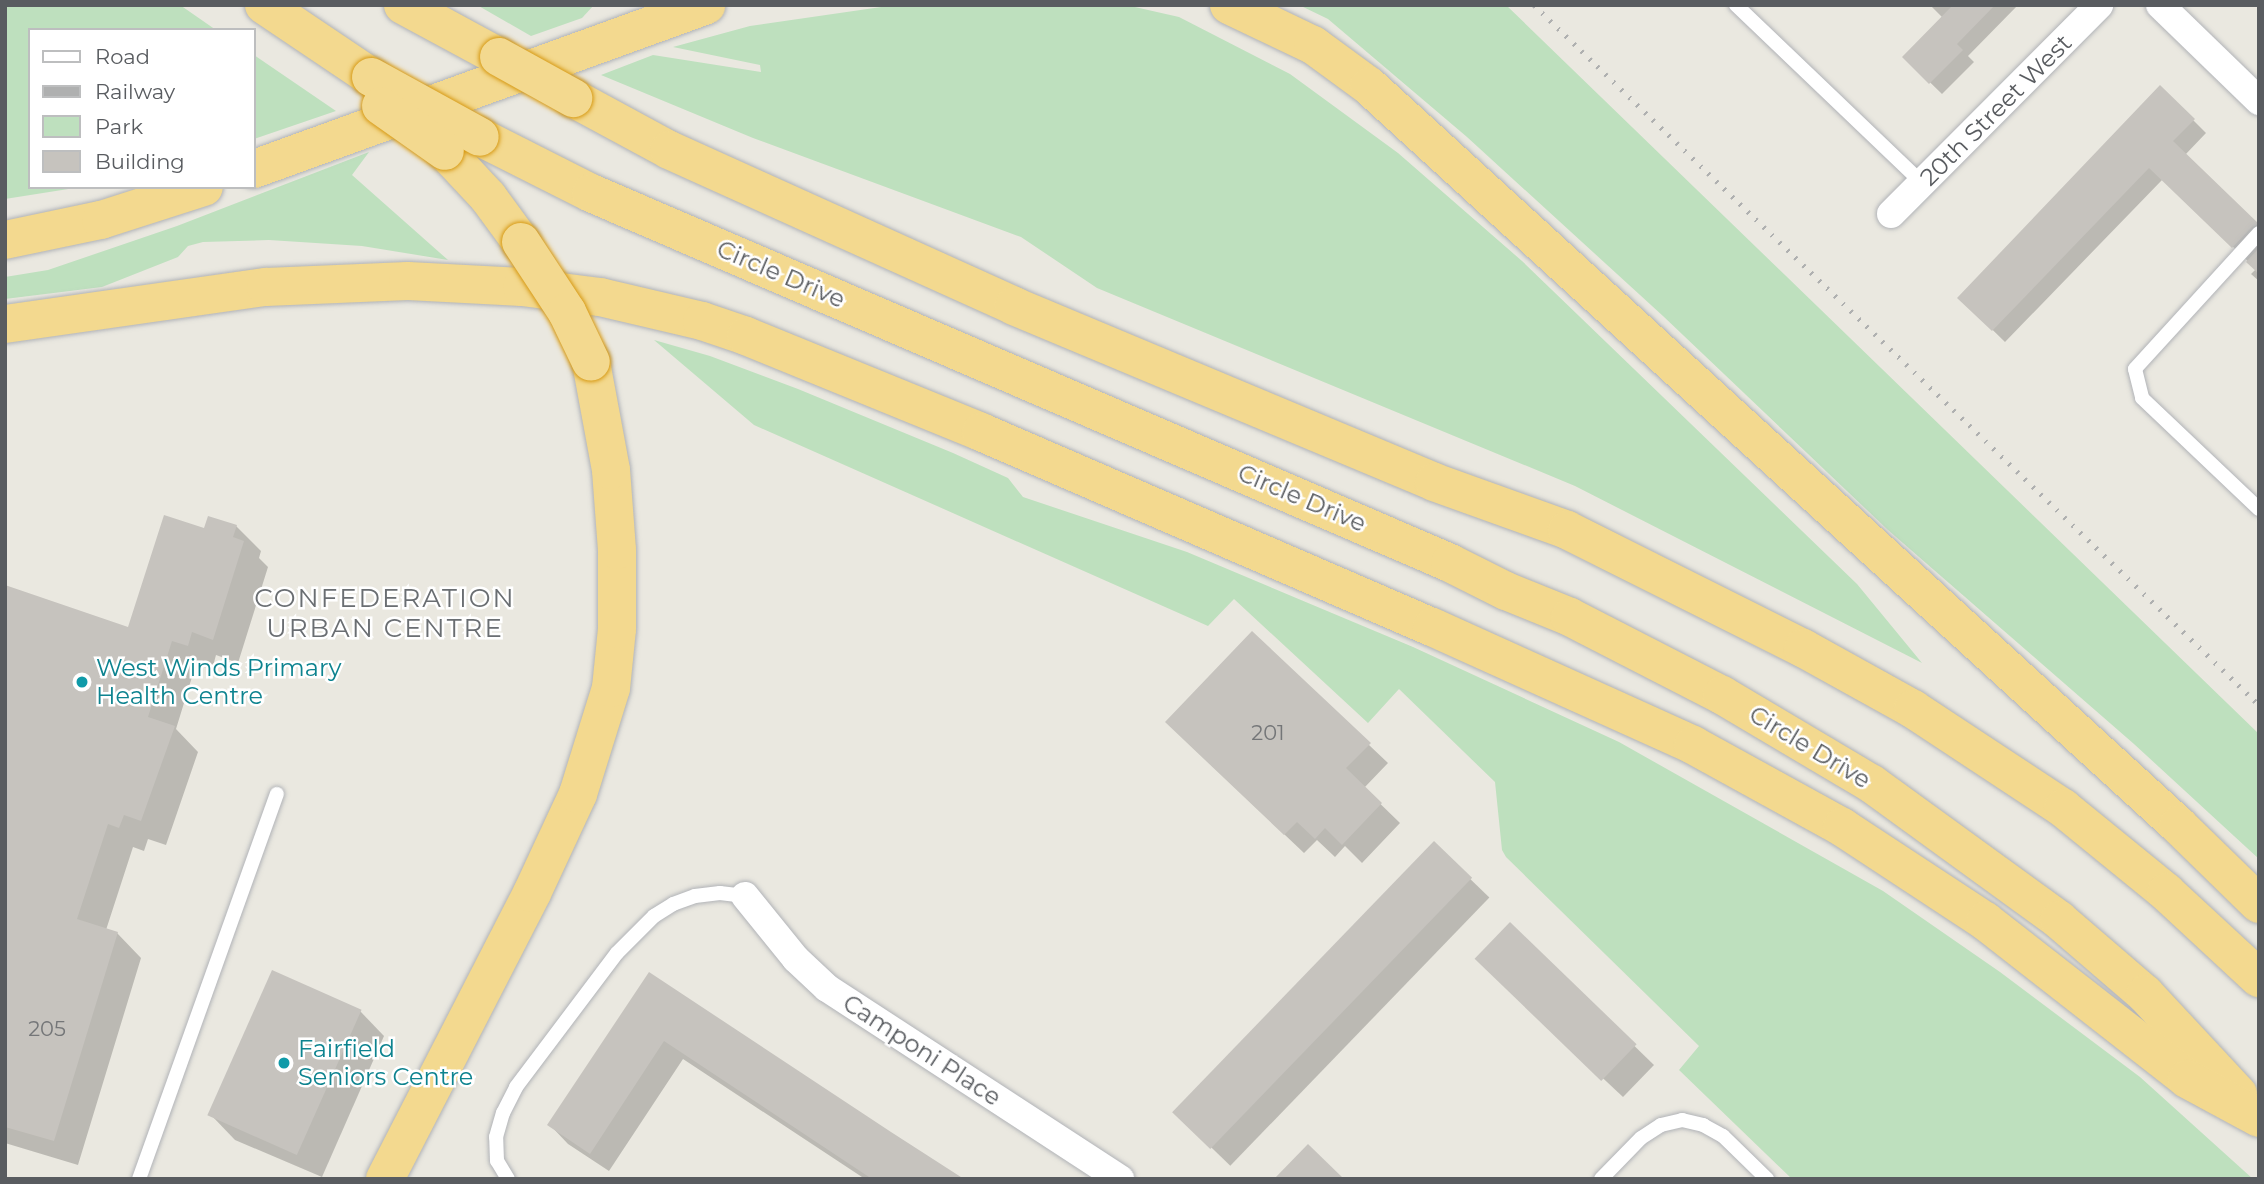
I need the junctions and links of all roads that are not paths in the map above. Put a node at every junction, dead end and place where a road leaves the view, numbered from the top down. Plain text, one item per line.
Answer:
1 (263, 5) edge
2 (403, 5) edge
3 (706, 5) edge
4 (1229, 5) edge
5 (1736, 5) edge
6 (2099, 5) edge
7 (2160, 5) edge
8 (360, 81) junction
9 (2259, 101) edge
10 (256, 168) edge
11 (1923, 184) junction
12 (199, 189) edge
13 (1891, 214) dead end
14 (2259, 233) edge
15 (5, 240) edge
16 (5, 324) edge
17 (2259, 509) edge
18 (276, 794) dead end
19 (745, 896) joint
20 (2259, 904) edge
21 (2198, 922) junction
22 (2259, 978) edge
23 (2259, 989) edge
24 (2259, 1117) edge
25 (139, 1179) edge
26 (385, 1179) edge
27 (508, 1179) edge
28 (1120, 1179) edge
29 (1601, 1179) edge
30 (1768, 1179) edge

1 - 8 highway, Circle Drive
2 - 21 highway, bridge
3 - 10 highway
4 - 20 highway
5 - 11 lane
6 - 11 street, 20th Street West
7 - 9 street
8 - 24 highway, Circle Drive, bridge
8 - 26 highway, bridge
11 - 13 street, 20th Street West
12 - 15 highway
14 - 17 lane
16 - 24 highway
18 - 25 lane
19 - 27 lane
19 - 28 street, Camponi Place
21 - 22 highway
21 - 23 highway
29 - 30 lane

